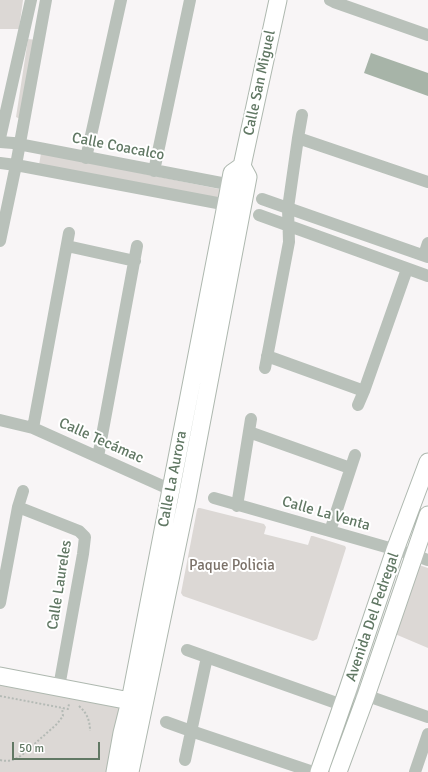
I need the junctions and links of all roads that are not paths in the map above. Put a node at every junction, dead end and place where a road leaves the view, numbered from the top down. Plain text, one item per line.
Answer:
1 (31, 0) edge
2 (46, 0) edge
3 (121, 0) edge
4 (190, 0) edge
5 (278, 0) edge
6 (330, 0) edge
7 (428, 35) edge
8 (302, 115) dead end
9 (0, 138) edge
10 (298, 138) junction
11 (0, 142) edge
12 (20, 145) junction
13 (86, 158) junction
14 (0, 163) edge
15 (16, 165) junction
16 (154, 171) junction
17 (428, 182) edge
18 (237, 187) junction
19 (262, 199) dead end
20 (234, 206) junction
21 (288, 208) junction
22 (259, 215) dead end
23 (289, 225) junction
24 (69, 233) dead end
25 (0, 241) edge
26 (428, 243) edge
27 (67, 246) junction
28 (137, 246) dead end
29 (426, 256) edge
30 (135, 260) junction
31 (407, 269) junction
32 (428, 276) edge
33 (364, 391) junction
34 (358, 405) dead end
35 (251, 419) dead end
36 (0, 420) edge
37 (33, 428) junction
38 (249, 432) junction
39 (355, 455) dead end
40 (98, 457) junction
41 (428, 462) edge
42 (350, 468) junction
43 (171, 490) junction
44 (23, 491) dead end
45 (187, 498) junction
46 (214, 498) dead end
47 (237, 506) junction
48 (18, 507) junction
49 (428, 515) edge
50 (330, 531) junction
51 (396, 550) junction
52 (421, 558) edge
53 (0, 602) edge
54 (188, 650) dead end
55 (207, 657) junction
56 (0, 676) edge
57 (59, 687) junction
58 (348, 689) junction
59 (366, 696) junction
60 (130, 701) junction
61 (342, 705) junction
62 (428, 717) edge
63 (166, 722) dead end
64 (191, 731) junction
65 (428, 734) edge
66 (185, 760) dead end
67 (115, 772) edge
68 (130, 772) edge
69 (313, 772) edge
70 (319, 772) edge
71 (338, 772) edge
72 (415, 772) edge

1 - 9 street
2 - 12 street
3 - 13 street
4 - 16 street
5 - 18 street, Calle San Miguel
6 - 7 street
8 - 10 street
10 - 17 street
10 - 21 street
11 - 12 street, Calle Coacalco
12 - 13 street, Calle Coacalco
12 - 15 street
13 - 16 street, Calle Coacalco
14 - 15 street
15 - 20 street
15 - 25 street
16 - 18 street, Calle Coacalco
18 - 20 street, Calle La Aurora
19 - 21 street
20 - 43 street, Calle La Aurora
20 - 45 street, Calle La Aurora
21 - 23 street
21 - 29 street
22 - 23 street
23 - 31 street
23 - 33 street
24 - 27 street
26 - 29 street
27 - 30 street
27 - 37 street
28 - 30 street
30 - 40 street
31 - 32 street
31 - 33 street
33 - 34 street
35 - 38 street
36 - 37 street, Calle Tecámac
37 - 40 street, Calle Tecámac
38 - 42 street
38 - 47 street
39 - 42 street
40 - 43 street, Calle Tecámac
41 - 51 street, Avenida Del Pedregal
42 - 50 street
43 - 45 street, Calle Tecámac
43 - 60 street, Calle La Aurora
44 - 48 street
45 - 68 street, Calle La Aurora
46 - 47 street, Calle La Venta
47 - 50 street, Calle La Venta
48 - 53 street
48 - 57 street, Calle Laureles
49 - 52 street, Avenida Del Pedregal
50 - 51 street, Calle La Venta
51 - 52 street, Calle La Venta
51 - 58 street, Avenida Del Pedregal
52 - 59 street, Avenida Del Pedregal
54 - 55 street
55 - 61 street
55 - 64 street
56 - 57 street
57 - 60 street
58 - 59 street
58 - 61 street, Avenida Del Pedregal
59 - 62 street
59 - 71 street, Avenida Del Pedregal
60 - 67 street, Calle La Aurora
61 - 70 street, Avenida Del Pedregal
63 - 64 street
64 - 66 street
64 - 69 street
65 - 72 street

